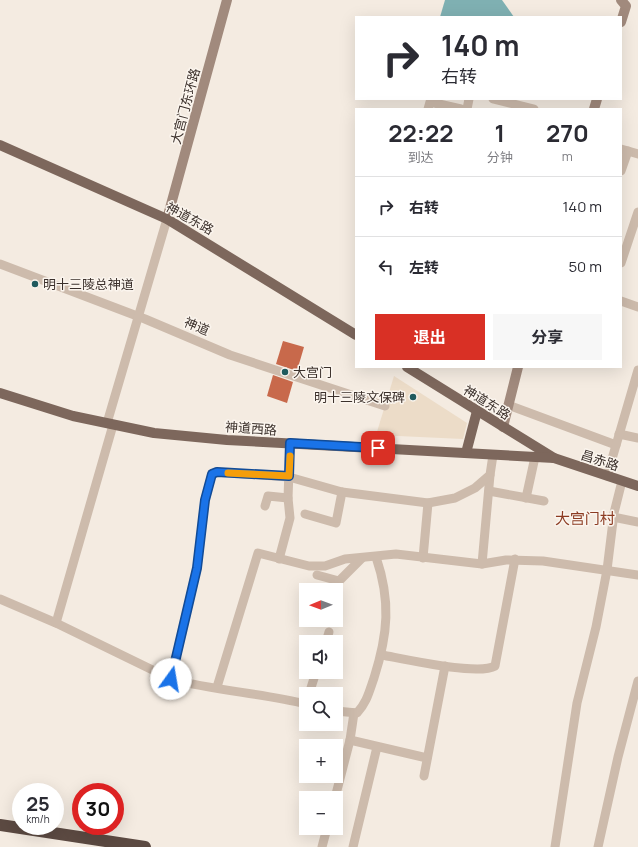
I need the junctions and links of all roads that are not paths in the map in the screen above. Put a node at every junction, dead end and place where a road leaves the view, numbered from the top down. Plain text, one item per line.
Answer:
1 (227, 0) edge
2 (621, 0) edge
3 (622, 19) edge
4 (497, 100) edge
5 (428, 108) edge
6 (457, 108) edge
7 (530, 108) edge
8 (0, 145) edge
9 (624, 150) edge
10 (638, 154) edge
11 (622, 164) edge
12 (638, 212) edge
13 (167, 218) junction
14 (622, 260) edge
15 (0, 264) edge
16 (622, 301) edge
17 (638, 307) edge
18 (138, 316) junction
19 (355, 334) edge
20 (410, 368) edge
21 (518, 368) edge
22 (638, 370) edge
23 (0, 393) edge
24 (508, 405) junction
25 (385, 406) dead end
26 (477, 410) junction
27 (110, 424) junction
28 (503, 427) junction
29 (619, 434) junction
30 (638, 438) edge
31 (290, 443) junction
32 (616, 445) junction
33 (466, 453) junction
34 (493, 455) junction
35 (535, 457) junction
36 (554, 458) junction
37 (490, 475) junction
38 (289, 476) junction
39 (607, 476) junction
40 (622, 481) junction
41 (638, 486) edge
42 (489, 490) junction
43 (342, 492) junction
44 (288, 498) junction
45 (526, 498) junction
46 (544, 501) dead end
47 (428, 502) junction
48 (265, 506) dead end
49 (305, 514) dead end
50 (613, 516) junction
51 (638, 522) edge
52 (376, 557) junction
53 (362, 558) junction
54 (423, 558) junction
55 (279, 559) junction
56 (515, 559) junction
57 (482, 564) junction
58 (607, 570) junction
59 (317, 575) dead end
60 (638, 575) edge
61 (0, 599) edge
62 (56, 623) junction
63 (329, 632) dead end
64 (328, 635) edge
65 (382, 655) junction
66 (445, 666) junction
67 (171, 679) junction
68 (638, 681) edge
69 (217, 687) junction
70 (299, 703) edge
71 (343, 712) edge
72 (354, 713) junction
73 (350, 740) junction
74 (378, 746) junction
75 (427, 758) junction
76 (424, 776) dead end
77 (337, 791) edge
78 (0, 825) edge
79 (0, 831) edge
80 (325, 835) edge
81 (116, 847) edge
82 (145, 847) edge
83 (322, 847) edge
84 (353, 847) edge
85 (555, 847) edge
86 (598, 847) edge

1 - 13 street, 大宫门东环路
2 - 3 street
4 - 7 street
5 - 6 street
8 - 13 main road, 神道东路
9 - 10 street
9 - 11 street
12 - 14 street
13 - 18 street
13 - 19 main road, 神道东路
15 - 18 street, 神道
16 - 17 street
18 - 25 street, 神道
18 - 27 street
20 - 26 main road, 神道东路
21 - 24 street
22 - 29 street
23 - 27 main road, 神道西路
24 - 28 street
24 - 32 street
26 - 28 main road, 神道东路
26 - 33 main road
27 - 31 main road, 神道西路
27 - 62 street
28 - 36 main road, 神道东路
29 - 30 street
29 - 32 street
31 - 33 main road, 神道西路
31 - 38 street
32 - 39 street
33 - 34 main road, 神道西路
34 - 35 main road, 神道西路
34 - 37 street
35 - 36 main road, 神道西路
35 - 45 street
36 - 39 main road, 昌赤路
37 - 42 street
37 - 47 street
38 - 43 street
38 - 44 street
38 - 67 street
39 - 40 main road, 昌赤路
40 - 41 main road, 昌赤路
40 - 50 street
42 - 45 street
42 - 57 street
43 - 47 street
43 - 49 street
44 - 48 street
44 - 55 street
45 - 46 street
47 - 54 street
50 - 51 street
50 - 58 street
52 - 53 street
52 - 54 street
52 - 65 street
53 - 55 street
53 - 59 street
54 - 57 street
55 - 69 street
56 - 57 street
56 - 58 street
56 - 66 street
58 - 60 street
58 - 85 street
61 - 62 street
62 - 67 street
63 - 64 street
65 - 66 street
65 - 72 street
66 - 75 street
67 - 69 street
68 - 86 street
69 - 70 street
71 - 72 street
72 - 73 street
73 - 74 street
73 - 77 street
74 - 75 street
74 - 84 street
75 - 76 street
78 - 82 highway
79 - 81 highway
80 - 83 street

